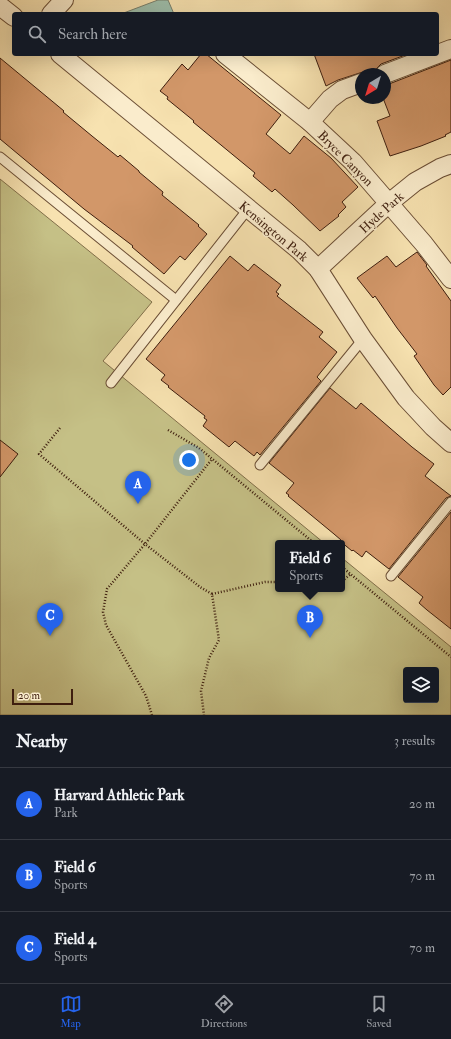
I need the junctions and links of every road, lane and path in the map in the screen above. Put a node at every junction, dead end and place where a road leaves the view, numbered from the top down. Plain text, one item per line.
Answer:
1 (64, 0) edge
2 (0, 6) edge
3 (53, 12) edge
4 (12, 15) edge
5 (451, 49) edge
6 (439, 54) edge
7 (62, 56) edge
8 (228, 56) edge
9 (433, 56) edge
10 (391, 72) edge
11 (355, 85) edge
12 (310, 122) junction
13 (0, 157) edge
14 (451, 164) edge
15 (389, 203) junction
16 (248, 209) junction
17 (318, 270) junction
18 (451, 279) edge
19 (176, 300) junction
20 (363, 339) junction
21 (111, 383) dead end
22 (60, 428) dead end
23 (168, 430) dead end
24 (451, 443) edge
25 (212, 459) junction
26 (260, 466) dead end
27 (451, 502) edge
28 (310, 540) edge
29 (145, 544) junction
30 (345, 569) edge
31 (351, 574) junction
32 (392, 576) dead end
33 (345, 579) edge
34 (275, 582) edge
35 (212, 594) junction
36 (451, 657) edge
37 (152, 715) edge
38 (204, 715) edge

1 - 3 street
2 - 4 street
5 - 6 street
7 - 16 street, Kensington Park
8 - 12 street, Bryce Canyon
9 - 10 street
11 - 12 street
12 - 15 street, Bryce Canyon
13 - 19 lane
14 - 15 street, Hyde Park
15 - 17 street, Hyde Park
15 - 18 street, Bryce Canyon
16 - 17 street, Kensington Park
16 - 19 lane
17 - 20 street, Kensington Park
19 - 21 lane
20 - 24 street, Kensington Park
20 - 26 lane
22 - 29 path
23 - 25 path
25 - 28 path
25 - 29 path
27 - 32 lane
29 - 35 path
29 - 37 path
30 - 31 path
31 - 33 path
31 - 36 path
34 - 35 path
35 - 38 path

